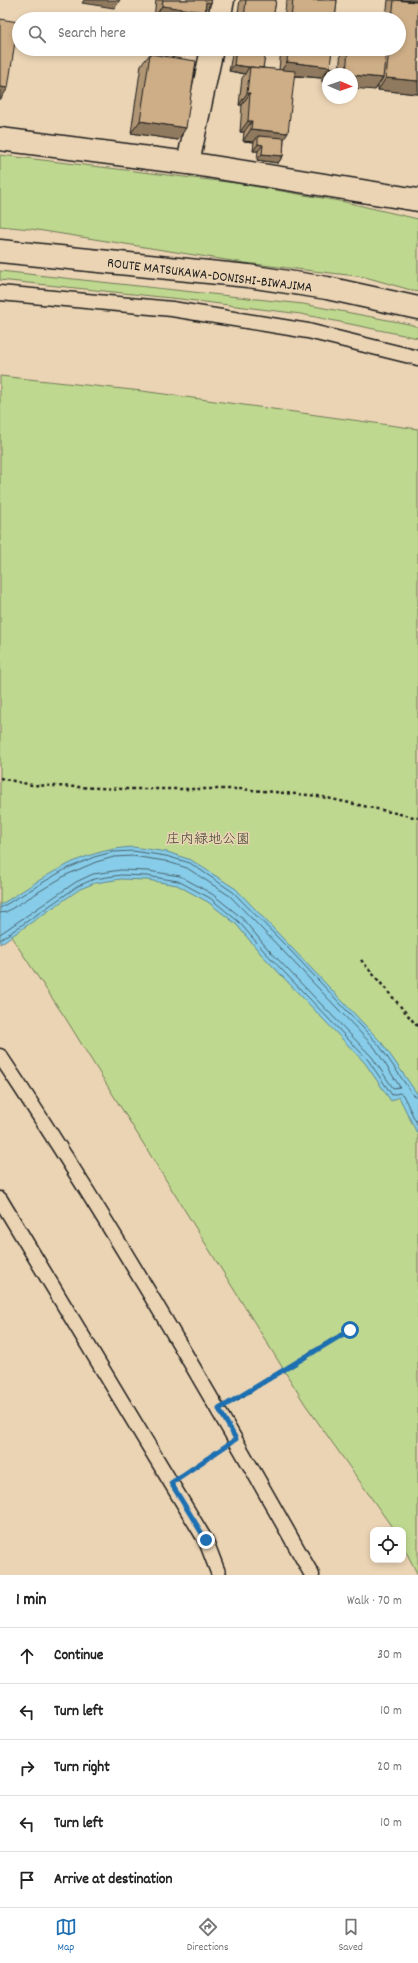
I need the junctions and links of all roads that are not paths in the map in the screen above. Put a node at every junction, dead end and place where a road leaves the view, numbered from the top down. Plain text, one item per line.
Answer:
1 (223, 0) edge
2 (220, 12) edge
3 (211, 56) edge
4 (0, 139) edge
5 (188, 163) junction
6 (418, 200) edge
7 (0, 251) edge
8 (0, 293) edge
9 (418, 308) edge
10 (418, 358) edge
11 (0, 1056) edge
12 (0, 1198) edge
13 (219, 1575) edge
14 (312, 1575) edge

1 - 2 street
3 - 5 street
4 - 5 street
5 - 6 street
7 - 9 street, ROUTE MATSUKAWA-DONISHI-BIWAJIMA
8 - 10 lane
11 - 14 lane
12 - 13 lane

